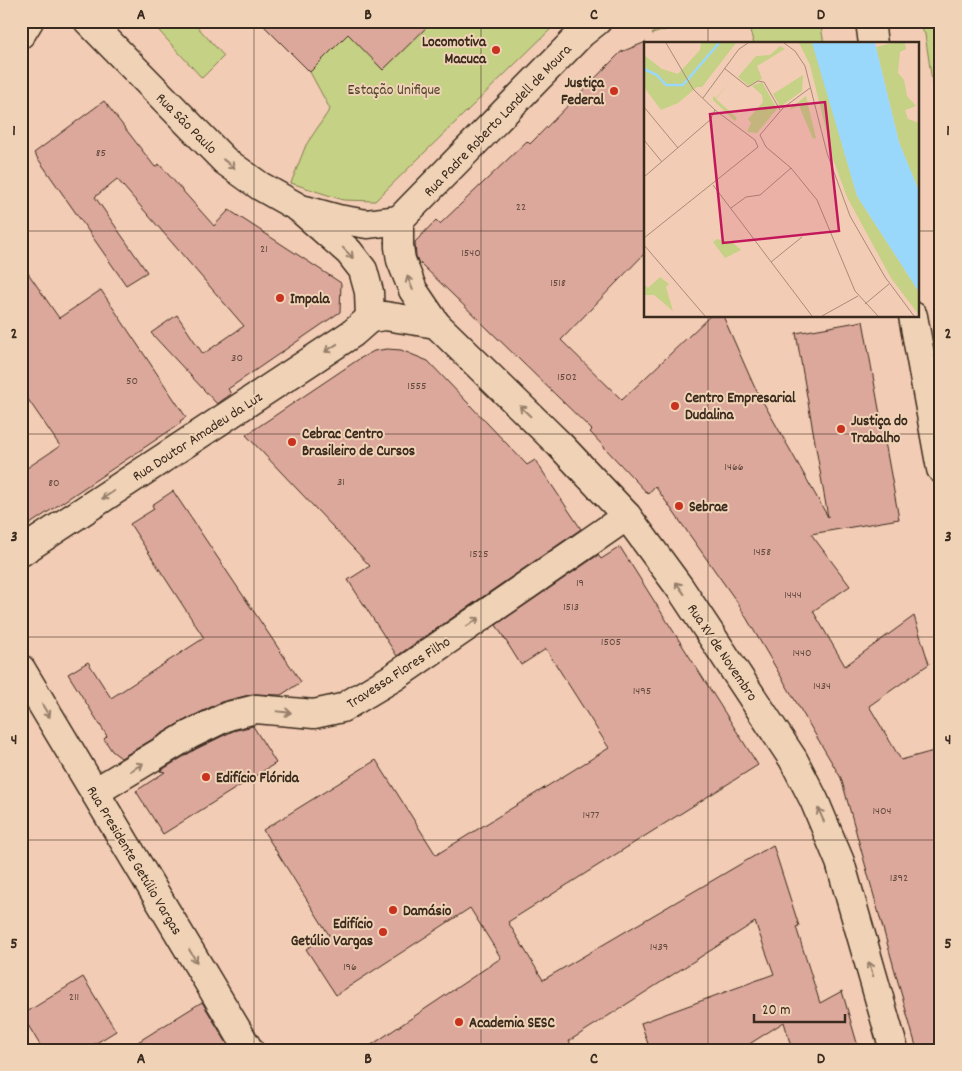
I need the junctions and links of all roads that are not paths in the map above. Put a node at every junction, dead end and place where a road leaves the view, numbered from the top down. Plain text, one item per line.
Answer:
1 (29, 21) edge
2 (88, 21) edge
3 (870, 21) edge
4 (586, 25) edge
5 (21, 34) edge
6 (873, 42) edge
7 (299, 208) junction
8 (399, 220) junction
9 (370, 318) junction
10 (913, 318) edge
11 (436, 324) junction
12 (941, 469) edge
13 (627, 516) junction
14 (21, 552) edge
15 (21, 669) edge
16 (95, 792) junction
17 (249, 1050) edge
18 (894, 1050) edge

1 - 5 street
2 -> 7 street, Rua São Paulo
3 - 6 street
4 - 8 street, Rua Padre Roberto Landell de Moura
7 - 8 street, Rua São Paulo
7 -> 9 street, Rua São Paulo
11 -> 8 street, Rua XV de Novembro
9 - 11 street
9 -> 14 street, Rua Doutor Amadeu da Luz
10 - 12 street
13 -> 11 street, Rua XV de Novembro
16 -> 13 street, Travessa Flores Filho
18 -> 13 street, Rua XV de Novembro
15 -> 16 street, Rua Presidente Getúlio Vargas
16 -> 17 street, Rua Presidente Getúlio Vargas

